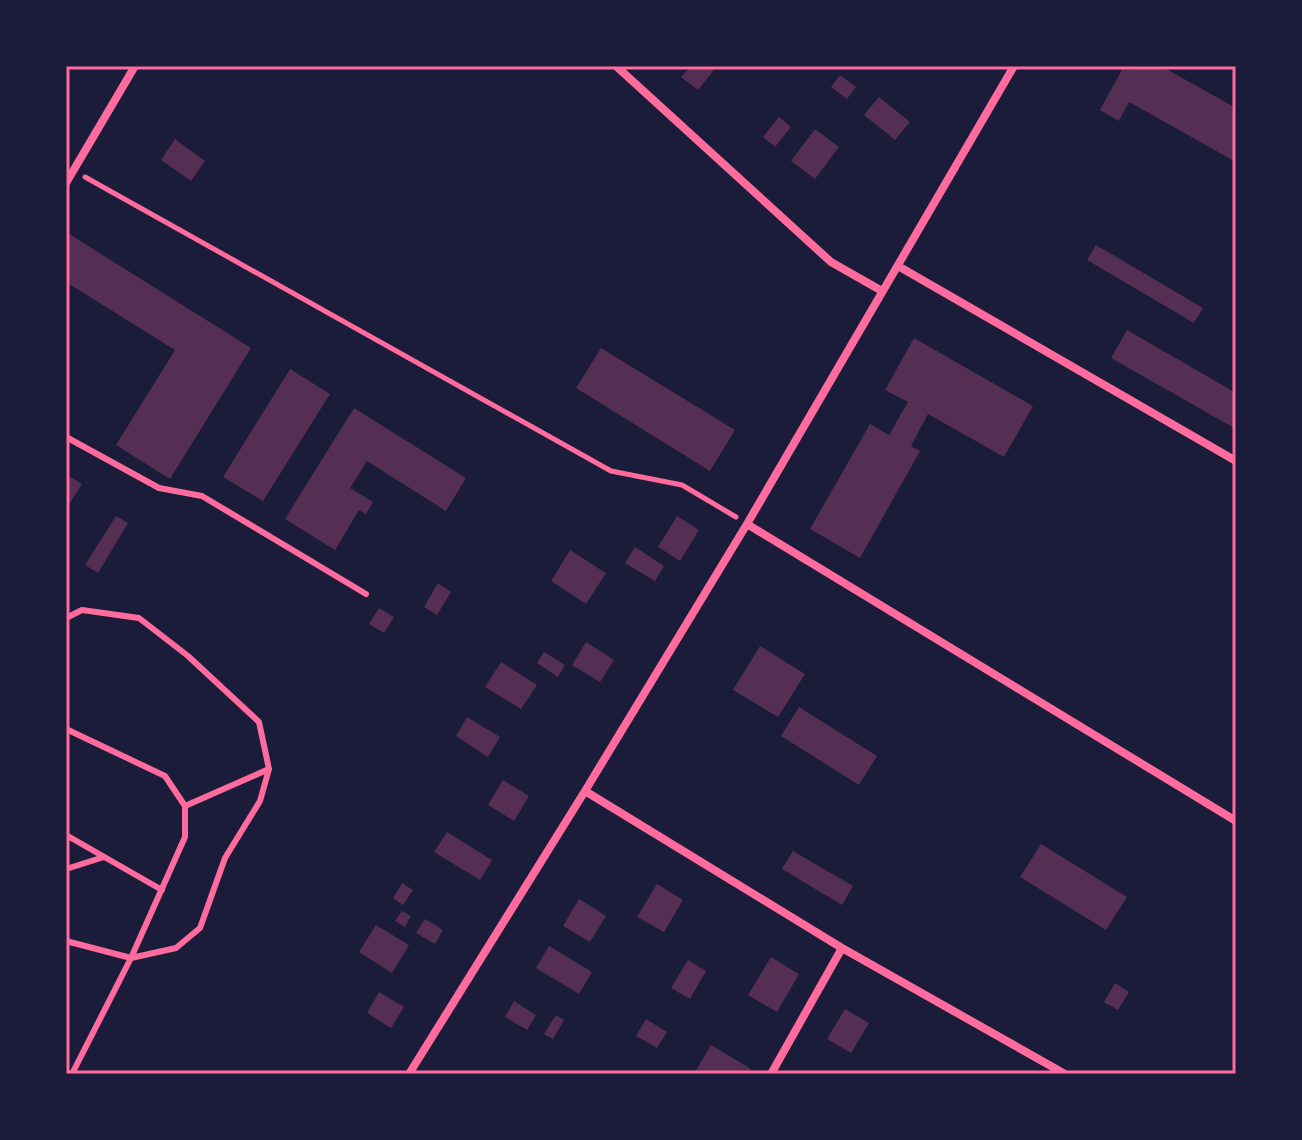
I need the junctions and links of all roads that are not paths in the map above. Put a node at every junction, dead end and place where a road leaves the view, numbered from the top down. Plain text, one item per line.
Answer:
1 (135, 66) edge
2 (616, 66) edge
3 (1014, 66) edge
4 (66, 183) edge
5 (898, 266) junction
6 (882, 291) junction
7 (66, 437) edge
8 (1236, 461) edge
9 (747, 524) junction
10 (366, 594) dead end
11 (66, 618) edge
12 (66, 729) edge
13 (269, 769) junction
14 (585, 791) junction
15 (185, 806) junction
16 (1236, 821) edge
17 (66, 835) edge
18 (104, 857) junction
19 (66, 869) edge
20 (162, 890) junction
21 (66, 941) edge
22 (842, 948) junction
23 (131, 958) junction
24 (72, 1074) edge
25 (409, 1074) edge
26 (771, 1074) edge
27 (1065, 1074) edge

1 - 4 street
2 - 6 street
3 - 5 street
5 - 6 street
5 - 8 street
6 - 9 street
7 - 10 lane
9 - 14 street
9 - 16 street
11 - 13 lane
12 - 15 lane
13 - 15 lane
13 - 23 lane
14 - 22 street
14 - 25 street
15 - 20 lane
17 - 18 lane
18 - 19 lane
18 - 20 lane
20 - 23 lane
21 - 23 lane
22 - 26 street
22 - 27 street
23 - 24 lane

